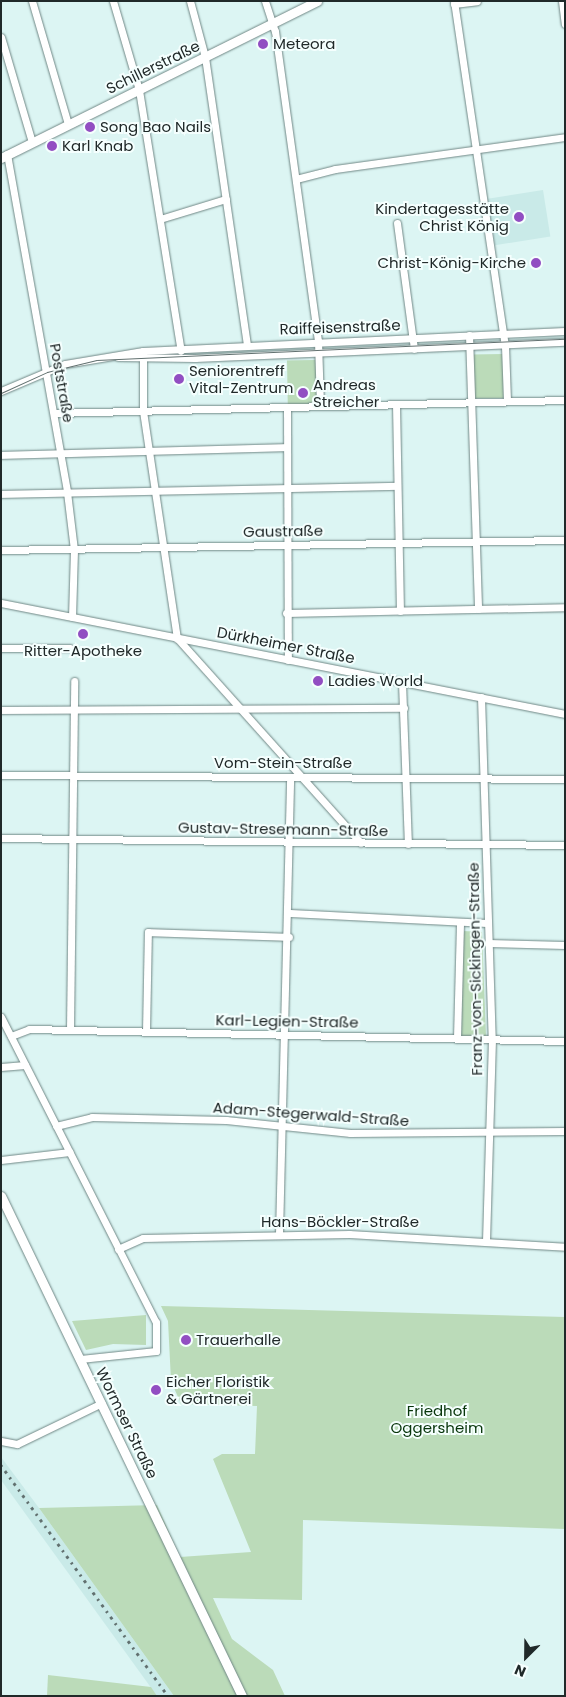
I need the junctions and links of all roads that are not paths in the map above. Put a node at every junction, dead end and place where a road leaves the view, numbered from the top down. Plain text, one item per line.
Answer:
1 (32, 1) edge
2 (113, 1) edge
3 (190, 1) edge
4 (265, 1) edge
5 (317, 1) edge
6 (477, 1) edge
7 (562, 1) edge
8 (454, 3) edge
9 (272, 23) junction
10 (565, 24) edge
11 (1, 36) edge
12 (205, 57) junction
13 (139, 90) junction
14 (68, 124) junction
15 (565, 137) edge
16 (32, 142) junction
17 (474, 150) junction
18 (4, 156) edge
19 (296, 179) junction
20 (226, 200) junction
21 (160, 218) junction
22 (397, 223) dead end
23 (565, 331) edge
24 (501, 333) junction
25 (468, 335) junction
26 (413, 338) junction
27 (318, 341) junction
28 (565, 342) edge
29 (247, 344) junction
30 (505, 346) junction
31 (181, 347) junction
32 (469, 348) junction
33 (414, 349) junction
34 (143, 351) junction
35 (319, 353) junction
36 (118, 356) junction
37 (182, 358) junction
38 (143, 359) junction
39 (47, 370) junction
40 (1, 391) edge
41 (565, 400) edge
42 (507, 401) junction
43 (471, 402) junction
44 (396, 404) junction
45 (320, 406) junction
46 (287, 407) junction
47 (143, 411) junction
48 (54, 413) junction
49 (286, 447) junction
50 (148, 450) junction
51 (60, 453) junction
52 (1, 455) edge
53 (398, 486) junction
54 (286, 488) junction
55 (154, 490) junction
56 (67, 492) junction
57 (1, 494) edge
58 (565, 540) edge
59 (476, 541) junction
60 (399, 543) junction
61 (284, 545) junction
62 (162, 546) junction
63 (1, 550) edge
64 (74, 550) junction
65 (1, 603) edge
66 (565, 607) edge
67 (478, 609) junction
68 (400, 611) junction
69 (286, 613) junction
70 (72, 617) junction
71 (177, 638) junction
72 (1, 648) edge
73 (70, 648) dead end
74 (288, 660) junction
75 (74, 680) dead end
76 (402, 682) junction
77 (481, 697) junction
78 (404, 708) junction
79 (1, 710) edge
80 (74, 710) junction
81 (241, 710) junction
82 (565, 714) edge
83 (1, 775) edge
84 (75, 775) junction
85 (290, 777) junction
86 (302, 777) junction
87 (406, 778) junction
88 (482, 778) junction
89 (565, 779) edge
90 (1, 838) edge
91 (74, 840) junction
92 (290, 842) junction
93 (361, 843) junction
94 (408, 844) junction
95 (486, 845) junction
96 (565, 845) edge
97 (290, 913) junction
98 (460, 922) junction
99 (486, 923) junction
100 (289, 937) junction
101 (488, 943) junction
102 (565, 944) edge
103 (1, 1017) edge
104 (70, 1030) junction
105 (146, 1032) junction
106 (286, 1035) junction
107 (11, 1036) junction
108 (457, 1038) junction
109 (492, 1039) junction
110 (565, 1041) edge
111 (25, 1065) junction
112 (1, 1067) edge
113 (283, 1125) junction
114 (56, 1126) junction
115 (565, 1131) edge
116 (490, 1132) junction
117 (70, 1152) junction
118 (1, 1160) edge
119 (1, 1196) edge
120 (279, 1234) junction
121 (486, 1239) junction
122 (565, 1247) edge
123 (118, 1249) junction
124 (80, 1359) junction
125 (102, 1403) junction
126 (1, 1441) edge
127 (242, 1696) edge

1 - 14 street
2 - 13 street
3 - 12 street
4 - 9 street
5 - 9 street, Schillerstraße
6 - 8 street
7 - 10 street
8 - 17 street
9 - 12 street, Schillerstraße
9 - 19 street
11 - 16 street
12 - 13 street, Schillerstraße
12 - 20 street
13 - 14 street, Schillerstraße
13 - 21 street
14 - 16 street, Schillerstraße
15 - 17 street
16 - 18 street, Schillerstraße
17 - 19 street
17 - 24 street
18 - 39 street, Poststraße
19 - 27 street
20 - 21 street
20 - 29 street
21 - 31 street
22 - 26 street
23 - 24 street, Raiffeisenstraße
24 - 25 street, Raiffeisenstraße
24 - 30 street
25 - 26 street, Raiffeisenstraße
25 - 32 street
26 - 27 street, Raiffeisenstraße
26 - 33 street
27 - 29 street, Raiffeisenstraße
27 - 35 street
28 - 30 street, Raiffeisenstraße
29 - 31 street, Raiffeisenstraße
30 - 32 street, Raiffeisenstraße
30 - 42 street
31 - 34 street, Raiffeisenstraße
31 - 37 street
32 - 33 street, Raiffeisenstraße
32 - 43 street
33 - 35 street, Raiffeisenstraße
34 - 36 street, Raiffeisenstraße
34 - 38 street
35 - 37 street, Raiffeisenstraße
35 - 45 street
36 - 38 street, Raiffeisenstraße
36 - 39 street, Raiffeisenstraße
37 - 38 street, Raiffeisenstraße
38 - 47 street
39 - 40 street, Raiffeisenstraße
39 - 48 street, Poststraße
41 - 42 street
42 - 43 street
43 - 44 street
43 - 59 street
44 - 45 street
44 - 53 street
45 - 46 street
46 - 47 street
46 - 49 street
47 - 48 street
47 - 50 street
48 - 51 street, Poststraße
49 - 50 street
49 - 54 street
50 - 51 street
50 - 55 street
51 - 52 street
51 - 56 street, Poststraße
53 - 54 street
53 - 60 street
54 - 55 street
54 - 61 street
55 - 56 street
55 - 62 street
56 - 57 street
56 - 64 street, Poststraße
58 - 59 street, Gaustraße
59 - 60 street, Gaustraße
59 - 67 street
60 - 61 street, Gaustraße
60 - 68 street
61 - 62 street, Gaustraße
61 - 69 street
62 - 64 street, Gaustraße
62 - 71 street
63 - 64 street, Gaustraße
64 - 70 street, Poststraße
65 - 70 street, Dürkheimer Straße
66 - 67 street
67 - 68 street
68 - 69 street
69 - 74 street
70 - 71 street, Dürkheimer Straße
71 - 74 street, Dürkheimer Straße
71 - 81 street
72 - 73 street
74 - 76 street, Dürkheimer Straße
75 - 80 street
76 - 77 street, Dürkheimer Straße
76 - 78 street
77 - 82 street, Dürkheimer Straße
77 - 88 street, Franz-von-Sickingen-Straße
78 - 81 street
78 - 87 street
79 - 80 street
80 - 81 street
80 - 84 street
81 - 86 street
83 - 84 street, Vom-Stein-Straße
84 - 85 street, Vom-Stein-Straße
84 - 91 street
85 - 86 street, Vom-Stein-Straße
85 - 92 street
86 - 87 street, Vom-Stein-Straße
86 - 93 street
87 - 88 street, Vom-Stein-Straße
87 - 94 street
88 - 89 street, Vom-Stein-Straße
88 - 95 street, Franz-von-Sickingen-Straße
90 - 91 street, Gustav-Stresemann-Straße
91 - 92 street, Gustav-Stresemann-Straße
91 - 104 street
92 - 93 street, Gustav-Stresemann-Straße
92 - 97 street
93 - 94 street, Gustav-Stresemann-Straße
94 - 95 street, Gustav-Stresemann-Straße
95 - 96 street, Gustav-Stresemann-Straße
95 - 99 street, Franz-von-Sickingen-Straße
97 - 98 street
97 - 100 street
98 - 99 street
98 - 108 street, Franz-von-Sickingen-Straße
99 - 101 street, Franz-von-Sickingen-Straße
100 - 105 street
100 - 106 street
101 - 102 street
101 - 109 street, Franz-von-Sickingen-Straße
103 - 107 street
104 - 105 street, Karl-Legien-Straße
104 - 107 street, Karl-Legien-Straße
105 - 106 street, Karl-Legien-Straße
106 - 108 street, Karl-Legien-Straße
106 - 113 street
107 - 111 street
108 - 109 street, Karl-Legien-Straße
109 - 110 street, Karl-Legien-Straße
109 - 116 street, Franz-von-Sickingen-Straße
111 - 112 street
111 - 114 street
113 - 114 street, Adam-Stegerwald-Straße
113 - 116 street, Adam-Stegerwald-Straße
113 - 120 street
114 - 117 street
115 - 116 street, Adam-Stegerwald-Straße
116 - 121 street, Franz-von-Sickingen-Straße
117 - 118 street
117 - 123 street
119 - 124 street, Wormser Straße
120 - 121 street, Hans-Böckler-Straße
120 - 123 street, Hans-Böckler-Straße
121 - 122 street, Hans-Böckler-Straße
123 - 124 street
124 - 125 street, Wormser Straße
125 - 126 street
125 - 127 street, Wormser Straße

